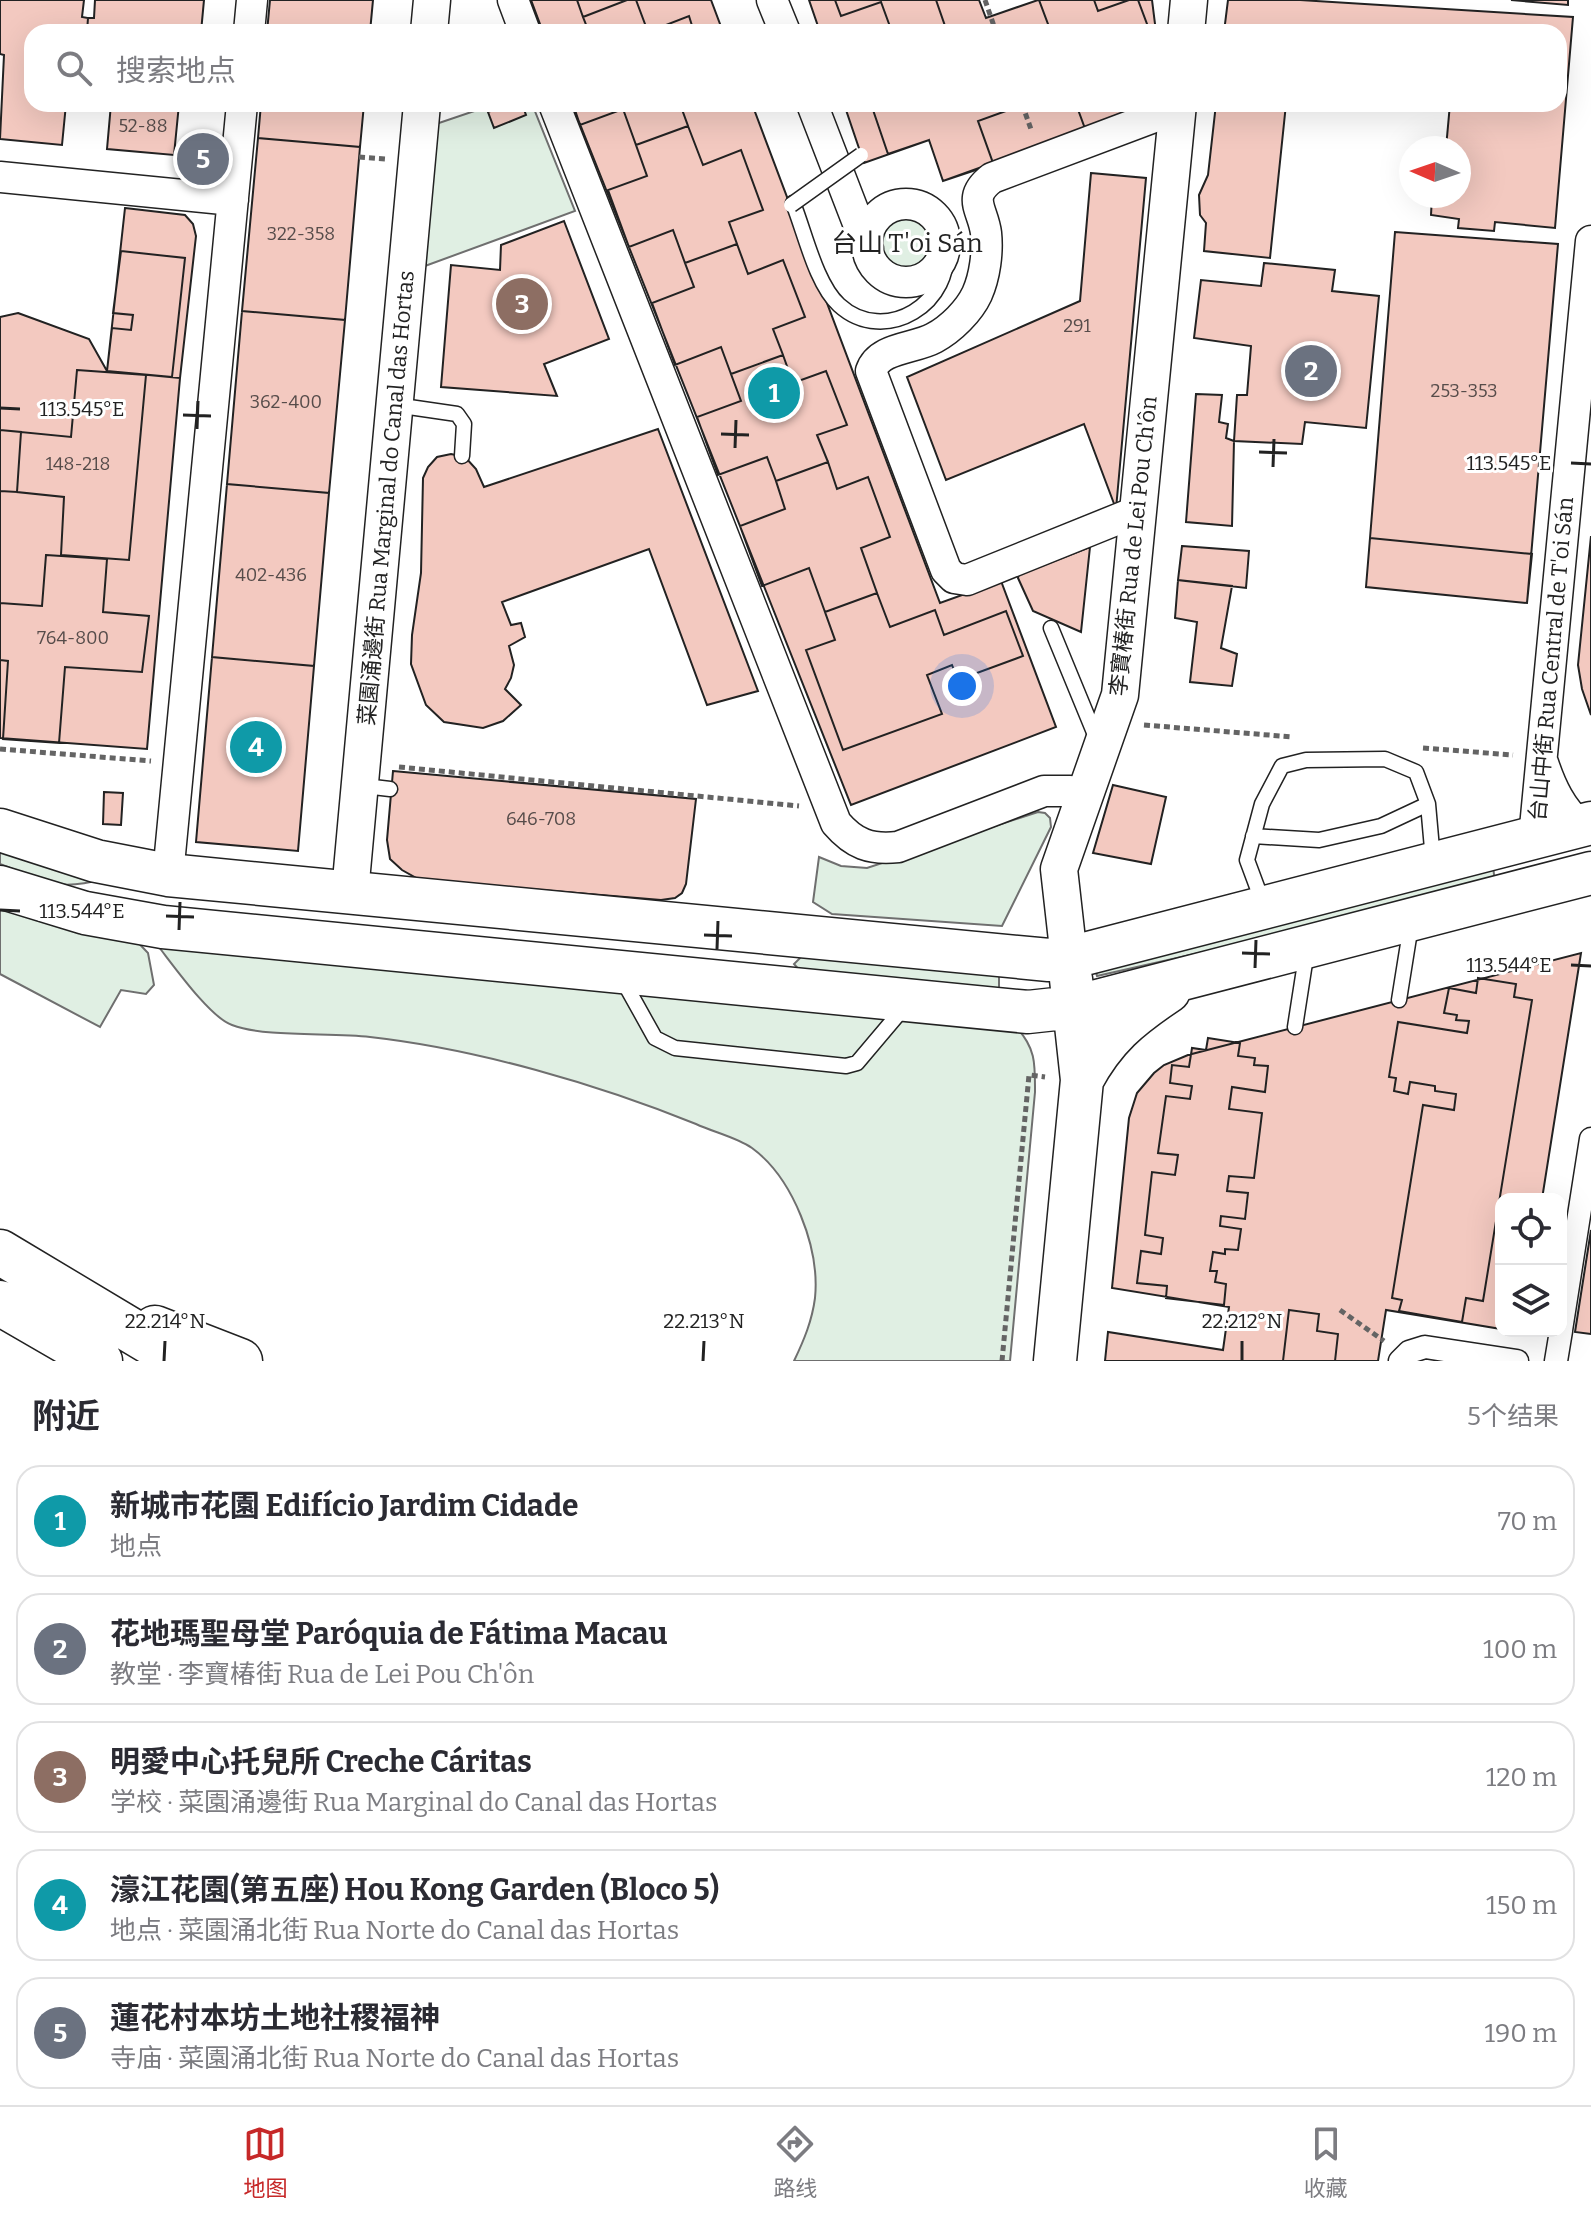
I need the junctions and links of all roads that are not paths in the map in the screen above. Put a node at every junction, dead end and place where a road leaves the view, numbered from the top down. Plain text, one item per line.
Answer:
1 (252, 0) edge
2 (432, 0) edge
3 (513, 0) edge
4 (772, 0) edge
5 (1189, 0) edge
6 (250, 24) edge
7 (430, 24) edge
8 (520, 24) edge
9 (782, 24) edge
10 (1187, 24) edge
11 (241, 112) edge
12 (424, 112) edge
13 (557, 112) edge
14 (815, 112) edge
15 (1162, 112) edge
16 (1177, 112) edge
17 (861, 155) dead end
18 (0, 177) edge
19 (233, 200) junction
20 (981, 220) junction
21 (1591, 241) edge
22 (945, 244) junction
23 (869, 251) junction
24 (399, 407) junction
25 (462, 456) dead end
26 (1138, 511) junction
27 (1051, 628) dead end
28 (1101, 750) junction
29 (1542, 757) junction
30 (1084, 797) junction
31 (1428, 804) junction
32 (1588, 828) edge
33 (0, 830) edge
34 (1253, 836) junction
35 (1534, 838) junction
36 (1433, 864) junction
37 (1591, 873) edge
38 (168, 875) junction
39 (0, 887) edge
40 (350, 892) junction
41 (58, 906) junction
42 (1264, 908) junction
43 (1429, 915) junction
44 (769, 933) junction
45 (1308, 946) junction
46 (1069, 958) junction
47 (619, 972) junction
48 (1191, 976) junction
49 (763, 986) junction
50 (912, 999) junction
51 (1399, 1000) dead end
52 (1074, 1007) junction
53 (1295, 1027) dead end
54 (1082, 1080) junction
55 (1591, 1139) edge
56 (0, 1252) edge
57 (1567, 1293) edge
58 (74, 1297) junction
59 (0, 1303) edge
60 (1560, 1337) edge
61 (69, 1348) edge
62 (1402, 1358) edge
63 (100, 1361) edge
64 (182, 1361) edge
65 (240, 1361) edge
66 (1055, 1361) edge
67 (1517, 1361) edge
68 (1556, 1361) edge

1 - 6 street
2 - 7 street
3 - 8 street
4 - 9 street
5 - 10 street
11 - 19 street
12 - 24 street, 菜園涌邊街 Rua Marginal do Canal das Hortas
13 - 30 street
14 - 23 street
15 - 20 street
16 - 26 street, 李寶椿街 Rua de Lei Pou Ch'ôn
17 - 22 lane, bridge
18 - 19 street
19 - 38 street
20 - 22 street
20 - 26 street
21 - 29 street, 台山中街 Rua Central de T'oi Sán
22 - 23 street
22 - 23 street
24 - 25 lane
24 - 40 street, 菜園涌邊街 Rua Marginal do Canal das Hortas
26 - 28 street, 李寶椿街 Rua de Lei Pou Ch'ôn
27 - 28 lane
28 - 30 street, 李寶椿街 Rua de Lei Pou Ch'ôn
29 - 32 street
29 - 35 street, 台山中街 Rua Central de T'oi Sán
30 - 46 street, 李寶椿街 Rua de Lei Pou Ch'ôn
31 - 34 lane
31 - 34 lane
31 - 36 lane
32 - 35 main road
33 - 38 main road
34 - 42 lane
35 - 36 main road
36 - 42 main road
36 - 43 main road
37 - 43 main road
38 - 40 main road
38 - 41 main road
39 - 41 main road
40 - 44 main road
40 - 47 main road
41 - 47 main road
42 - 46 main road
43 - 45 main road
43 - 51 lane
44 - 46 main road
44 - 49 main road
45 - 48 main road
45 - 53 lane
46 - 52 main road, 李寶椿街 Rua de Lei Pou Ch'ôn
47 - 49 main road
47 - 50 lane
48 - 52 main road
48 - 54 main road
49 - 50 main road
50 - 52 main road
52 - 54 main road, 李寶椿街 Rua de Lei Pou Ch'ôn
54 - 66 main road, 李寶椿街 Rua de Lei Pou Ch'ôn
55 - 57 street
56 - 58 main road
58 - 64 main road
58 - 65 main road
59 - 61 main road
60 - 68 street
61 - 63 main road
62 - 67 street

